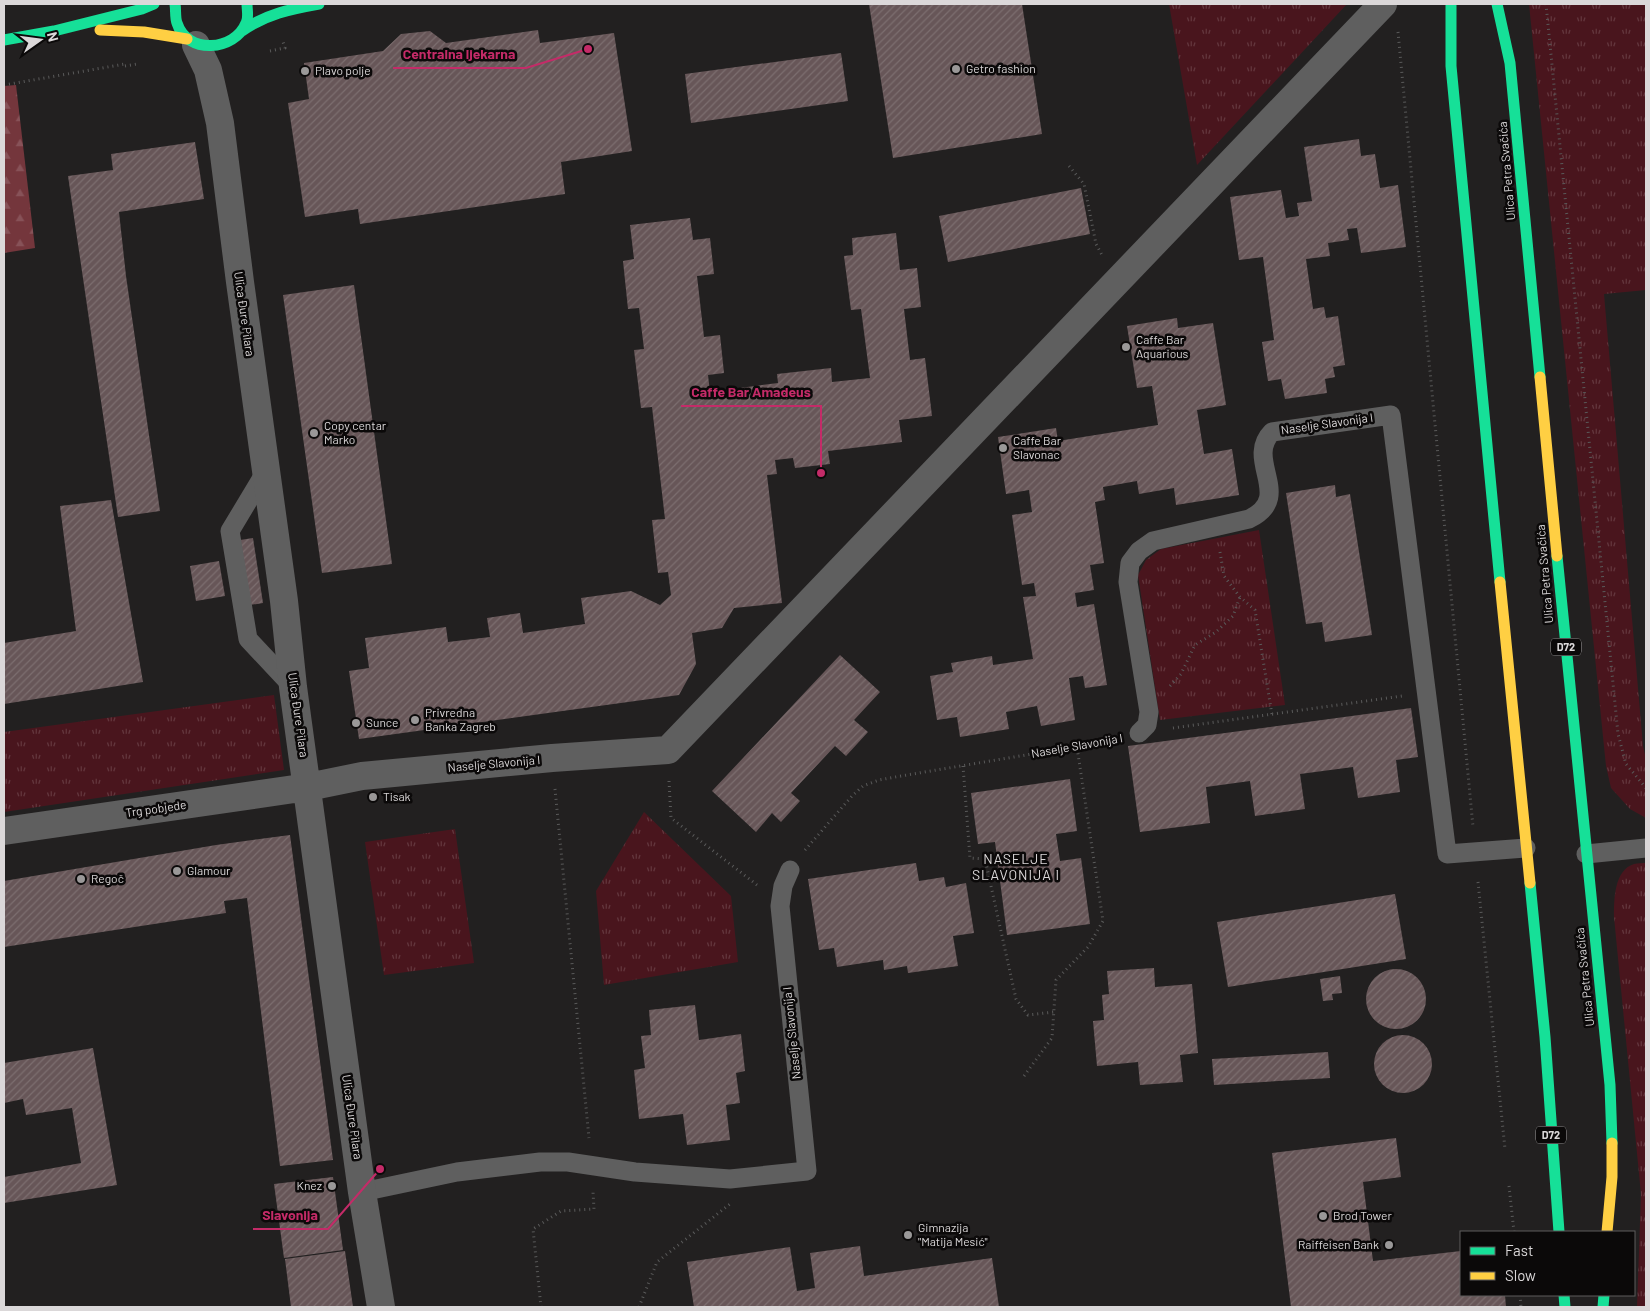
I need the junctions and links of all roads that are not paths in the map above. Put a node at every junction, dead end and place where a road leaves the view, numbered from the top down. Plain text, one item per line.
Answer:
1 (154, 4) edge
2 (175, 4) edge
3 (247, 4) edge
4 (319, 4) edge
5 (1451, 4) edge
6 (1496, 4) edge
7 (1390, 14) edge
8 (1512, 20) dead end
9 (1440, 28) dead end
10 (54, 31) junction
11 (238, 36) junction
12 (4, 40) edge
13 (192, 42) junction
14 (1510, 63) junction
15 (1451, 66) junction
16 (220, 123) junction
17 (266, 472) junction
18 (293, 687) junction
19 (1140, 733) road end
20 (308, 787) junction
21 (4, 831) edge
22 (1526, 848) junction
23 (1646, 848) edge
24 (1586, 854) junction
25 (790, 870) road end
26 (362, 1192) junction
27 (1559, 1231) edge
28 (1607, 1231) edge
29 (381, 1307) edge

1 - 10 main road
2 - 13 main road
3 - 11 main road
4 - 11 main road
5 - 15 main road, D72
6 - 14 main road, D72
7 - 20 street, Naselje Slavonija I
8 - 14 main road, D72
9 - 15 main road, D72
10 - 12 main road
10 - 13 main road
11 - 13 main road
11 - 16 street, Ulica Đure Pilara
13 - 16 street, Ulica Đure Pilara
14 - 24 main road, Ulica Petra Svačića / D72
15 - 22 main road, D72
16 - 17 street, Ulica Đure Pilara
17 - 18 street, Ulica Đure Pilara
17 - 18 lane
18 - 20 street, Ulica Đure Pilara
19 - 22 lane, Naselje Slavonija I
20 - 21 street, Trg pobjede
20 - 26 street, Ulica Đure Pilara
22 - 27 main road, D72
23 - 24 lane
24 - 28 main road, Ulica Petra Svačića / D72
25 - 26 lane, Naselje Slavonija I
26 - 29 street, Ulica Đure Pilara

